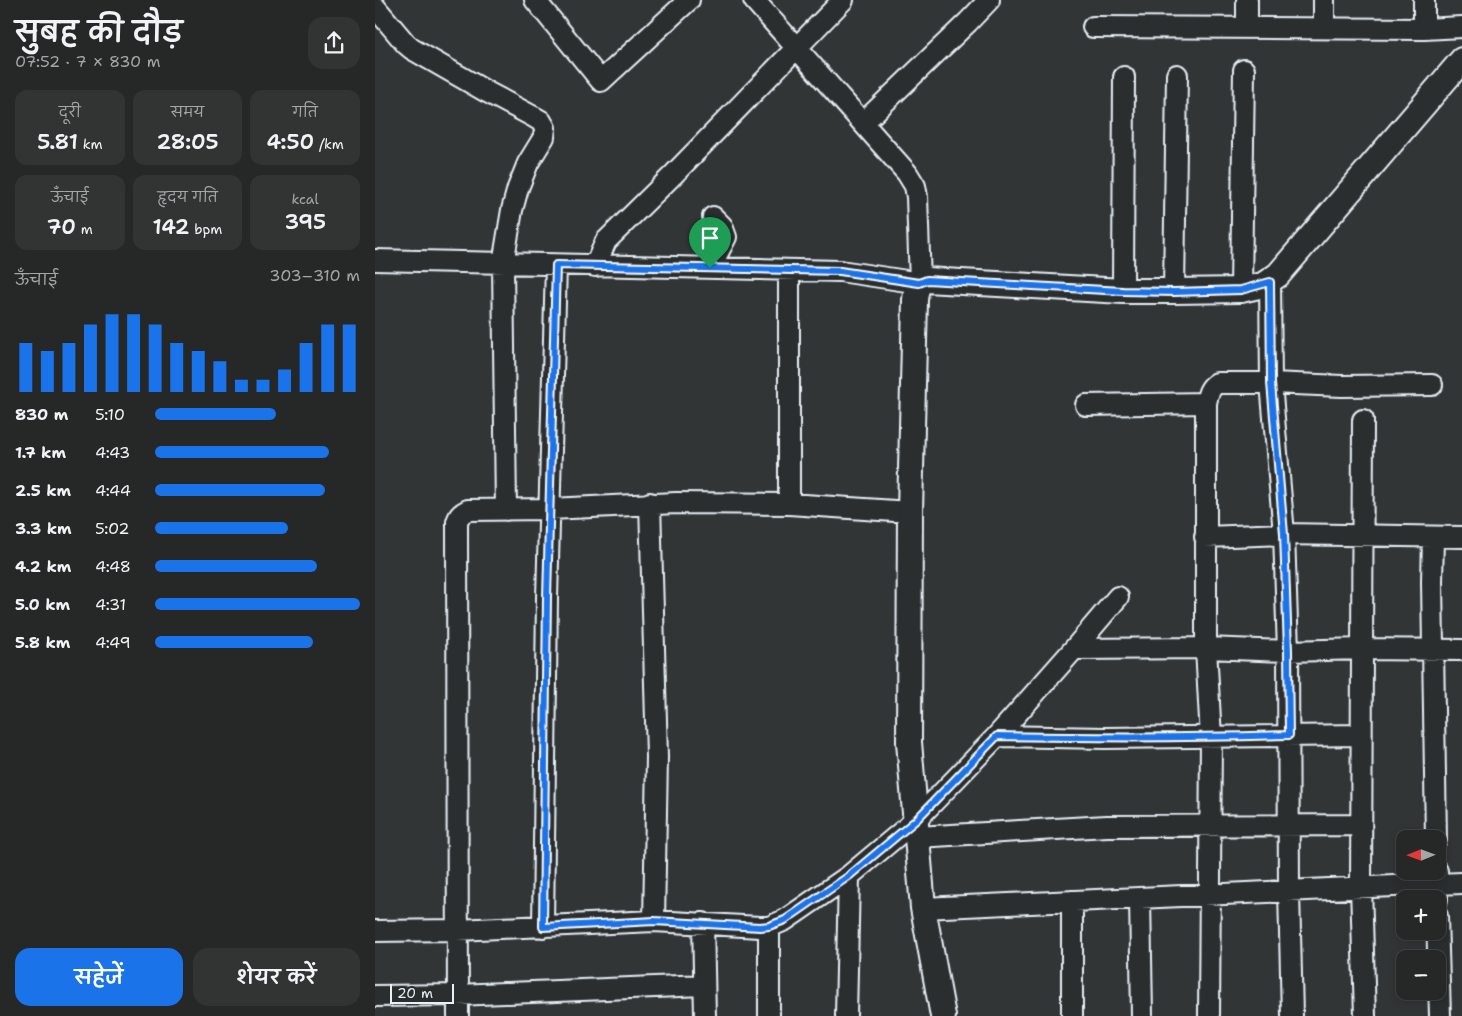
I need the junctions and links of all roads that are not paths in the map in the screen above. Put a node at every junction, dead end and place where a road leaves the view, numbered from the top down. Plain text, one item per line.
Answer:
1 (535, 0) edge
2 (689, 0) edge
3 (753, 0) edge
4 (843, 0) edge
5 (989, 0) edge
6 (1247, 0) edge
7 (1325, 0) edge
8 (1423, 0) edge
9 (375, 7) edge
10 (1093, 27) dead end
11 (1462, 27) edge
12 (1247, 28) junction
13 (1324, 28) junction
14 (1424, 29) junction
15 (797, 48) junction
16 (1462, 60) edge
17 (1245, 70) dead end
18 (1177, 75) dead end
19 (1124, 77) dead end
20 (863, 123) junction
21 (713, 216) dead end
22 (375, 260) edge
23 (503, 264) junction
24 (556, 265) junction
25 (595, 266) junction
26 (710, 268) junction
27 (789, 271) junction
28 (1270, 282) junction
29 (919, 283) junction
30 (1241, 290) junction
31 (1123, 291) junction
32 (1174, 292) junction
33 (1271, 383) junction
34 (1432, 385) dead end
35 (1206, 403) junction
36 (1086, 405) dead end
37 (1363, 420) dead end
38 (650, 503) junction
39 (789, 504) junction
40 (550, 509) junction
41 (506, 510) junction
42 (910, 512) junction
43 (1284, 534) junction
44 (1362, 536) junction
45 (1433, 537) junction
46 (1205, 538) junction
47 (1462, 538) edge
48 (1118, 597) dead end
49 (1206, 648) junction
50 (1361, 649) junction
51 (1074, 650) junction
52 (1434, 650) junction
53 (1462, 650) edge
54 (1288, 651) junction
55 (1289, 735) junction
56 (1361, 735) junction
57 (997, 736) junction
58 (1211, 738) junction
59 (1289, 824) junction
60 (1361, 825) junction
61 (1211, 826) junction
62 (917, 828) junction
63 (1436, 830) edge
64 (849, 876) junction
65 (1462, 883) edge
66 (1437, 885) edge
67 (1361, 887) junction
68 (1289, 891) junction
69 (1210, 894) junction
70 (1140, 898) junction
71 (1072, 901) junction
72 (923, 908) junction
73 (654, 921) junction
74 (703, 923) junction
75 (769, 926) junction
76 (543, 927) junction
77 (457, 930) junction
78 (375, 931) edge
79 (1438, 940) edge
80 (704, 986) junction
81 (457, 995) junction
82 (375, 996) edge
83 (457, 1016) edge
84 (705, 1016) edge
85 (769, 1016) edge
86 (846, 1016) edge
87 (943, 1016) edge
88 (1072, 1016) edge
89 (1141, 1016) edge
90 (1209, 1016) edge
91 (1292, 1016) edge
92 (1365, 1016) edge
93 (1440, 1016) edge

1 - 2 street
3 - 15 street
4 - 15 street
5 - 20 street
6 - 12 street
7 - 13 street
8 - 14 street
9 - 23 street
10 - 12 street
11 - 14 street
12 - 13 street
13 - 14 street
15 - 20 street
15 - 25 street
16 - 28 street
17 - 30 street
18 - 32 street
19 - 31 street
20 - 29 street
21 - 26 street
22 - 23 street
23 - 24 street
23 - 41 street
24 - 25 street
24 - 40 street
25 - 26 street
26 - 27 street
27 - 29 street
27 - 39 street
28 - 30 street
28 - 33 street
29 - 31 street
29 - 42 street
30 - 32 street
31 - 32 street
33 - 34 street
33 - 35 street
33 - 43 street
35 - 36 street
35 - 46 street
37 - 44 street
38 - 39 street
38 - 40 street
38 - 73 street
39 - 42 street
40 - 41 street
40 - 76 street
41 - 77 street
42 - 62 street
43 - 44 street
43 - 46 street
43 - 54 street
44 - 45 street
44 - 50 street
45 - 47 street
45 - 52 street
46 - 49 street
48 - 51 street
49 - 51 street
49 - 54 street
49 - 58 street
50 - 52 street
50 - 54 street
50 - 56 street
51 - 57 street
52 - 53 street
52 - 63 street
54 - 55 street
55 - 56 street
55 - 58 street
55 - 59 street
56 - 60 street
57 - 58 street
57 - 62 street
58 - 61 street
59 - 60 street
59 - 61 street
59 - 68 street
60 - 67 street
61 - 62 street
61 - 69 street
62 - 64 street
62 - 72 street
64 - 75 street
64 - 86 street
65 - 66 street
66 - 67 street
67 - 68 street
67 - 92 street
68 - 69 street
68 - 91 street
69 - 70 street
69 - 90 street
70 - 71 street
70 - 89 street
71 - 72 street
71 - 88 street
72 - 87 street
73 - 74 street
73 - 76 street
74 - 75 street
74 - 80 street
75 - 85 street
76 - 77 street
77 - 78 street
77 - 81 street
79 - 93 street
80 - 81 street
80 - 84 street
81 - 82 street
81 - 83 street

